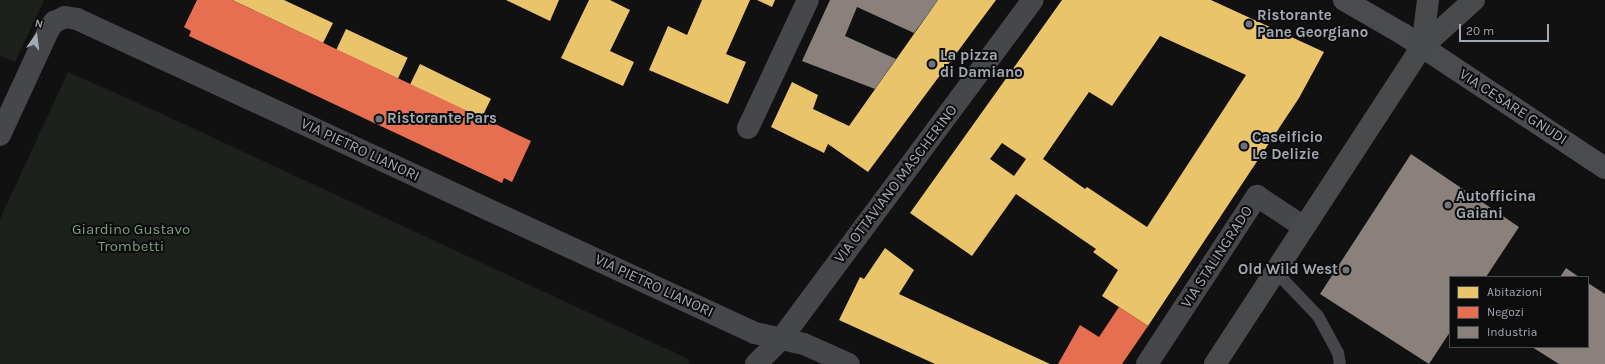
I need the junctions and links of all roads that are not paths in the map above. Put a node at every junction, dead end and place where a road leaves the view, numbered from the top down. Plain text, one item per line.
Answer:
1 (808, 0) edge
2 (1033, 0) edge
3 (1344, 0) edge
4 (1428, 0) edge
5 (1474, 0) edge
6 (1422, 47) junction
7 (748, 128) dead end
8 (0, 135) edge
9 (1605, 168) edge
10 (1304, 227) junction
11 (1276, 271) junction
12 (780, 339) junction
13 (756, 364) edge
14 (850, 364) edge
15 (1147, 364) edge
16 (1215, 364) edge
17 (1340, 364) edge

1 - 7 street
2 - 12 street, VIA OTTAVIANO MASCHERINO
3 - 6 main road, VIA CESARE GNUDI
4 - 6 main road
5 - 6 main road
6 - 9 main road, VIA CESARE GNUDI
6 - 10 main road
8 - 12 street, VIA PIETRO LIANORI
10 - 11 main road
10 - 15 street, VIA STALINGRADO
11 - 16 main road
11 - 17 lane
12 - 13 street, VIA OTTAVIANO MASCHERINO
12 - 14 street

